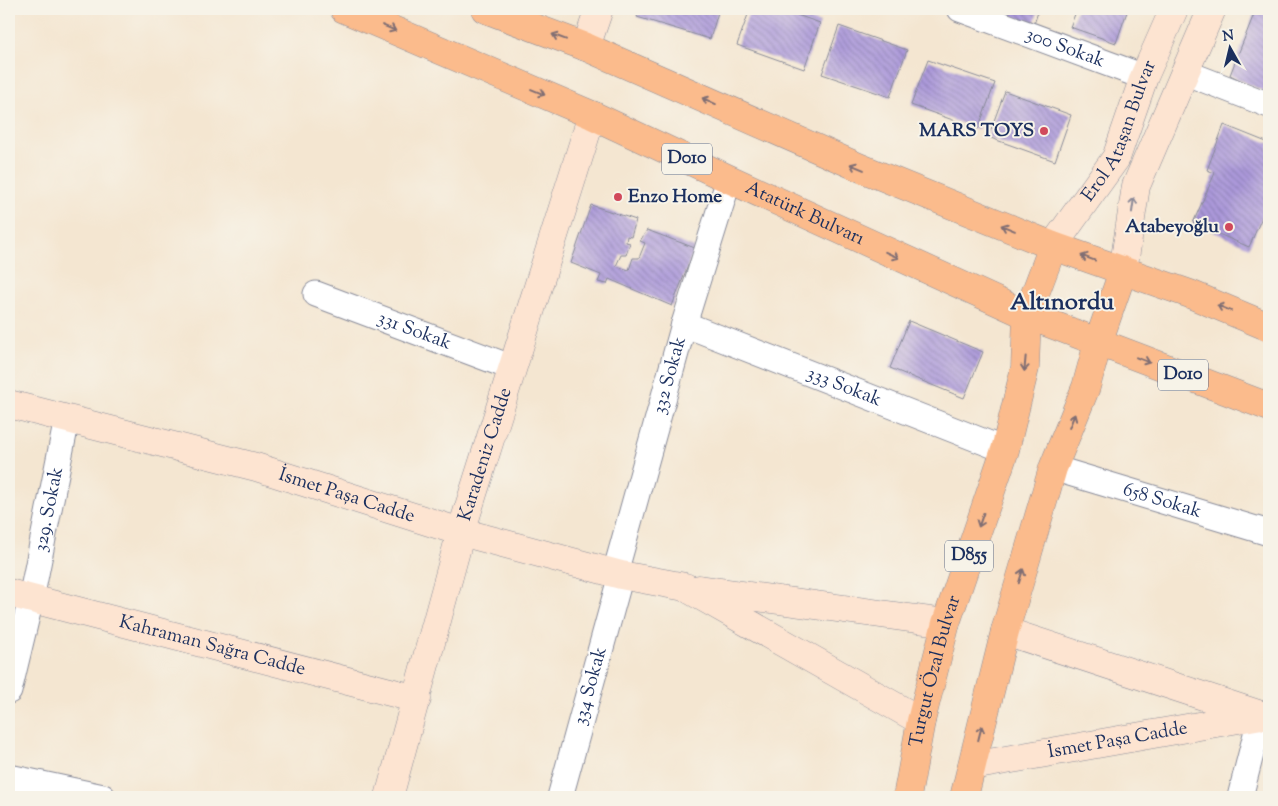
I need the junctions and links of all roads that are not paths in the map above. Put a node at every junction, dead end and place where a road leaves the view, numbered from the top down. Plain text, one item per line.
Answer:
1 (344, 9) edge
2 (485, 9) edge
3 (599, 9) edge
4 (960, 9) edge
5 (1174, 9) edge
6 (1212, 9) edge
7 (586, 47) junction
8 (1184, 72) junction
9 (1144, 77) junction
10 (1269, 105) edge
11 (592, 115) junction
12 (729, 179) junction
13 (1053, 246) junction
14 (1124, 271) junction
15 (316, 294) dead end
16 (1027, 316) junction
17 (684, 324) junction
18 (1269, 327) edge
19 (1098, 343) junction
20 (512, 368) junction
21 (9, 404) edge
22 (1269, 408) edge
23 (67, 419) junction
24 (1005, 450) junction
25 (1054, 468) junction
26 (461, 532) junction
27 (1269, 533) edge
28 (618, 574) junction
29 (685, 587) junction
30 (20, 596) edge
31 (946, 623) junction
32 (1005, 631) junction
33 (9, 691) edge
34 (417, 699) junction
35 (1265, 716) edge
36 (921, 721) junction
37 (972, 766) junction
38 (9, 777) edge
39 (103, 797) edge
40 (389, 797) edge
41 (560, 797) edge
42 (907, 797) edge
43 (964, 797) edge
44 (1240, 797) edge

1 -> 11 highway, Atatürk Bulvarı / D010
7 -> 2 highway
3 - 7 street
4 - 9 street, 300 Sokak
5 - 9 street, Erol Ataşan Bulvar
6 - 8 street, Erol Ataşan Bulvar
13 -> 7 highway
8 - 10 street
14 -> 8 street, Erol Ataşan Bulvar
9 - 13 street, Erol Ataşan Bulvar
11 - 12 highway, Atatürk Bulvarı / D010
11 - 20 street, Karadeniz Cadde
12 -> 16 highway, Atatürk Bulvarı / D010
12 - 17 street, 332 Sokak
14 -> 13 highway
13 - 16 highway, Turgut Özal Bulvar
18 -> 14 highway
14 - 19 highway
15 - 20 street, 331 Sokak
16 - 19 highway, Atatürk Bulvarı / D010
16 -> 24 highway, Turgut Özal Bulvar / D855
17 - 24 street, 333 Sokak
17 - 28 street, 332 Sokak
19 -> 22 highway, Atatürk Bulvarı / D010
25 -> 19 highway
20 - 26 street, Karadeniz Cadde
21 - 23 street, İsmet Paşa Cadde
23 - 26 street, İsmet Paşa Cadde
23 - 30 street, 329. Sokak
24 -> 31 highway, Turgut Özal Bulvar / D855
25 - 27 street, 658 Sokak
32 -> 25 highway
26 - 28 street, İsmet Paşa Cadde
26 - 34 street, Karadeniz Cadde
28 - 29 street, İsmet Paşa Cadde
28 - 41 street, 334 Sokak
29 - 31 street, İsmet Paşa Cadde
29 - 36 street, İsmet Paşa Cadde
30 - 33 street, 329. Sokak
30 - 34 street, Kahraman Sağra Cadde
31 - 36 highway, Turgut Özal Bulvar / D855
32 - 35 street, İsmet Paşa Cadde
37 -> 32 highway
34 - 40 street, Karadeniz Cadde
35 - 37 street, İsmet Paşa Cadde
35 - 44 street
36 - 42 highway, Turgut Özal Bulvar / D855
37 - 43 highway
38 - 39 street

